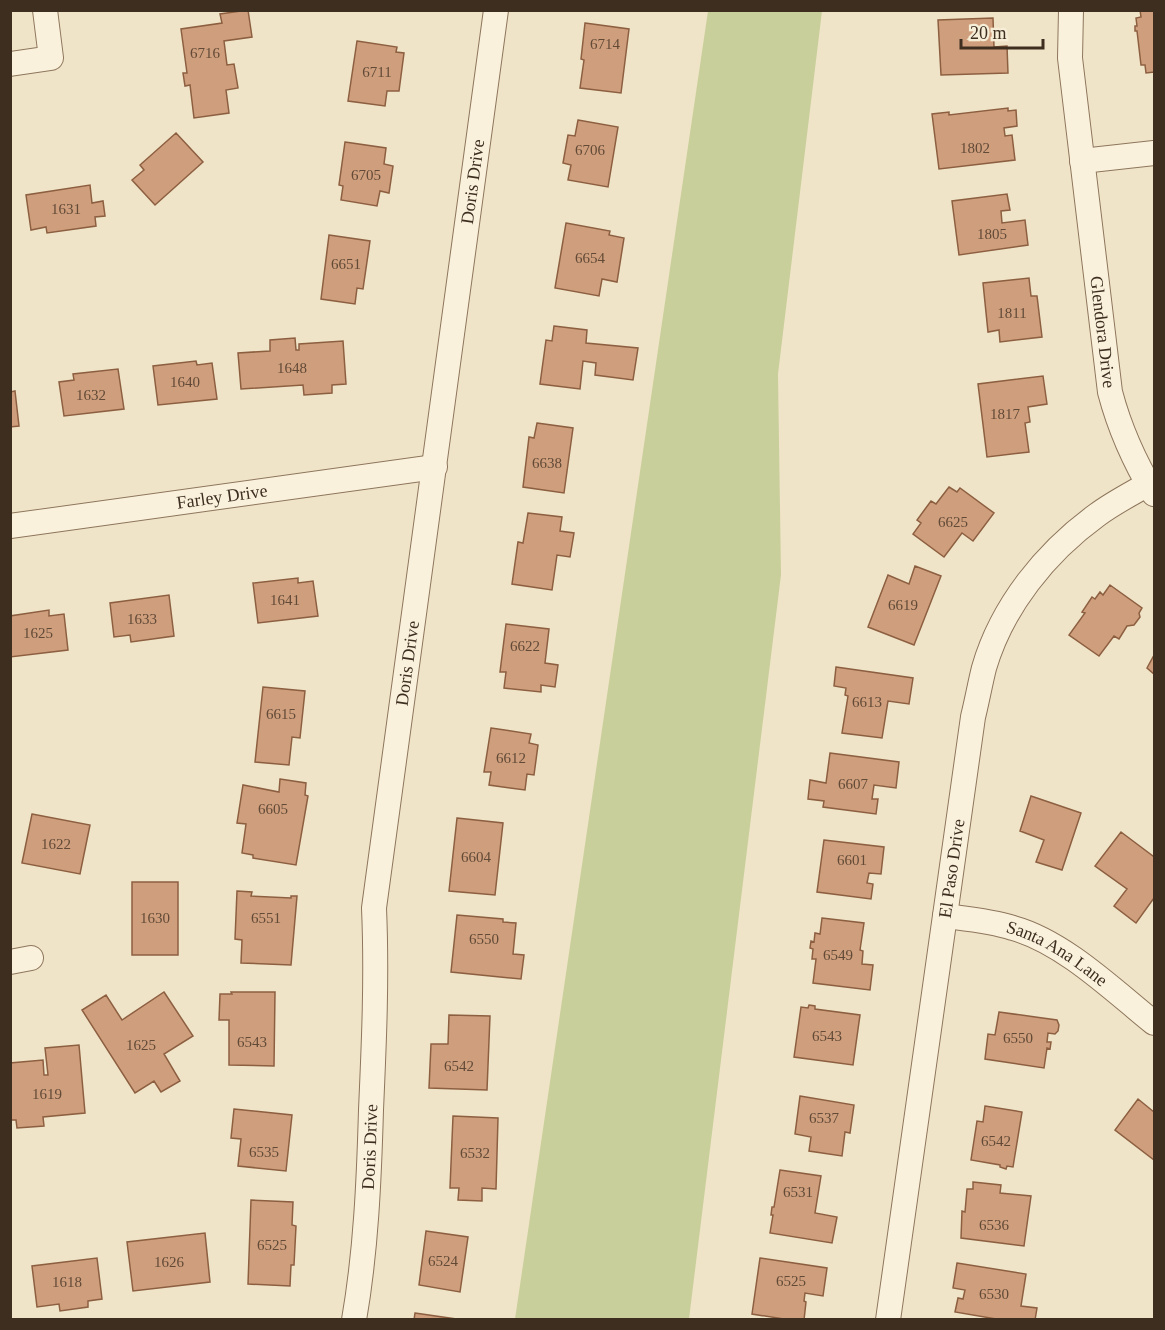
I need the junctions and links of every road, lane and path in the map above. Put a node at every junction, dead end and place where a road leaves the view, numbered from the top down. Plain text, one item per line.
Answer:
1 (45, 10) edge
2 (496, 10) edge
3 (1071, 10) edge
4 (10, 64) edge
5 (1155, 153) edge
6 (1082, 161) junction
7 (435, 467) junction
8 (1151, 489) edge
9 (10, 526) edge
10 (945, 916) junction
11 (1155, 1023) edge
12 (354, 1320) edge
13 (888, 1320) edge

1 - 4 street
2 - 7 street, Doris Drive
3 - 6 street, Glendora Drive
5 - 6 street
6 - 8 street, Glendora Drive
7 - 9 street, Farley Drive
7 - 12 street, Doris Drive
8 - 10 street, El Paso Drive
10 - 11 street, Santa Ana Lane
10 - 13 street, El Paso Drive

